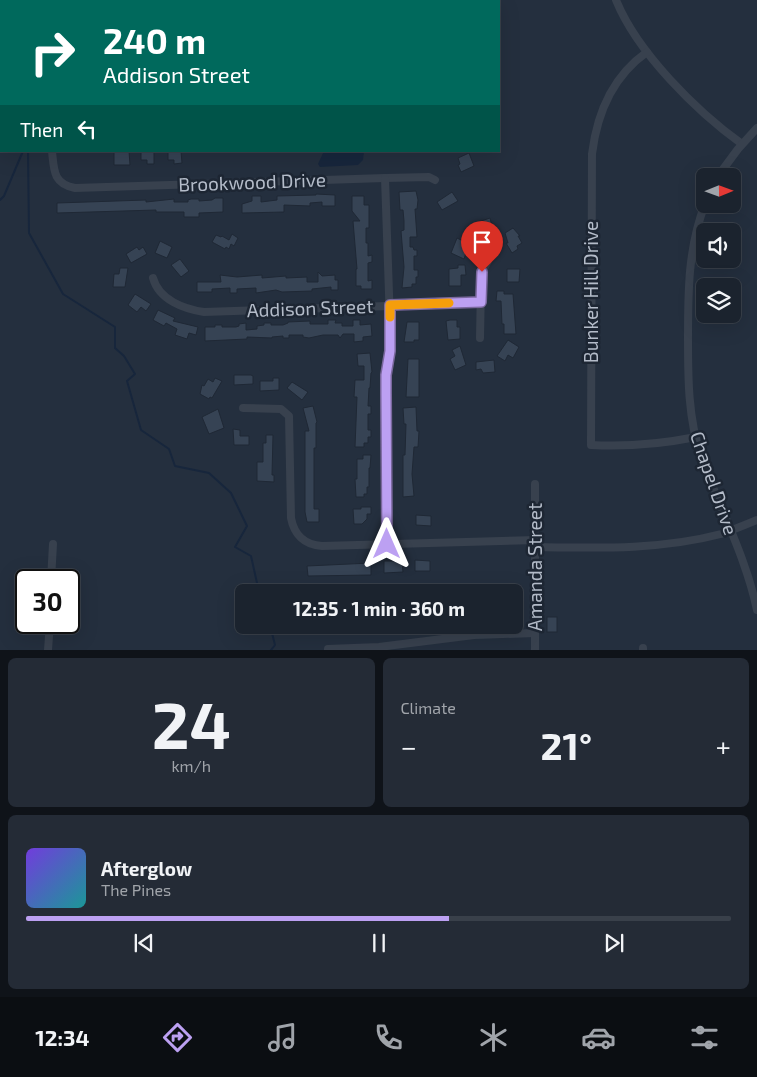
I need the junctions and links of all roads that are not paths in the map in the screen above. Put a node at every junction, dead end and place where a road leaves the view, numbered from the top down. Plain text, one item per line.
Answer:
1 (616, 0) edge
2 (647, 52) junction
3 (757, 128) edge
4 (742, 144) junction
5 (52, 152) edge
6 (724, 168) edge
7 (385, 178) junction
8 (435, 180) dead end
9 (702, 213) edge
10 (488, 261) dead end
11 (152, 278) dead end
12 (481, 302) junction
13 (390, 305) junction
14 (480, 338) dead end
15 (243, 408) dead end
16 (696, 437) junction
17 (535, 484) dead end
18 (757, 520) edge
19 (730, 531) junction
20 (53, 544) dead end
21 (387, 544) junction
22 (536, 544) junction
23 (52, 569) edge
24 (757, 610) edge
25 (535, 633) junction
26 (49, 634) edge
27 (328, 649) edge
28 (48, 650) edge
29 (535, 650) edge

1 - 2 street
2 - 4 street
2 - 16 street, Bunker Hill Drive
3 - 4 street
4 - 6 street
5 - 7 street, Brookwood Drive
7 - 8 street, Brookwood Drive
7 - 13 street
9 - 16 street, Chapel Drive
10 - 12 street
11 - 13 street, Addison Street
12 - 13 street, Addison Street
12 - 14 street
13 - 21 street
15 - 21 street
16 - 19 street, Chapel Drive
17 - 22 street, Amanda Street
18 - 19 street
19 - 22 street
19 - 24 street, Chapel Drive
20 - 23 street
21 - 22 street
22 - 25 street, Amanda Street
25 - 27 street
25 - 29 street, Amanda Street
26 - 28 street

